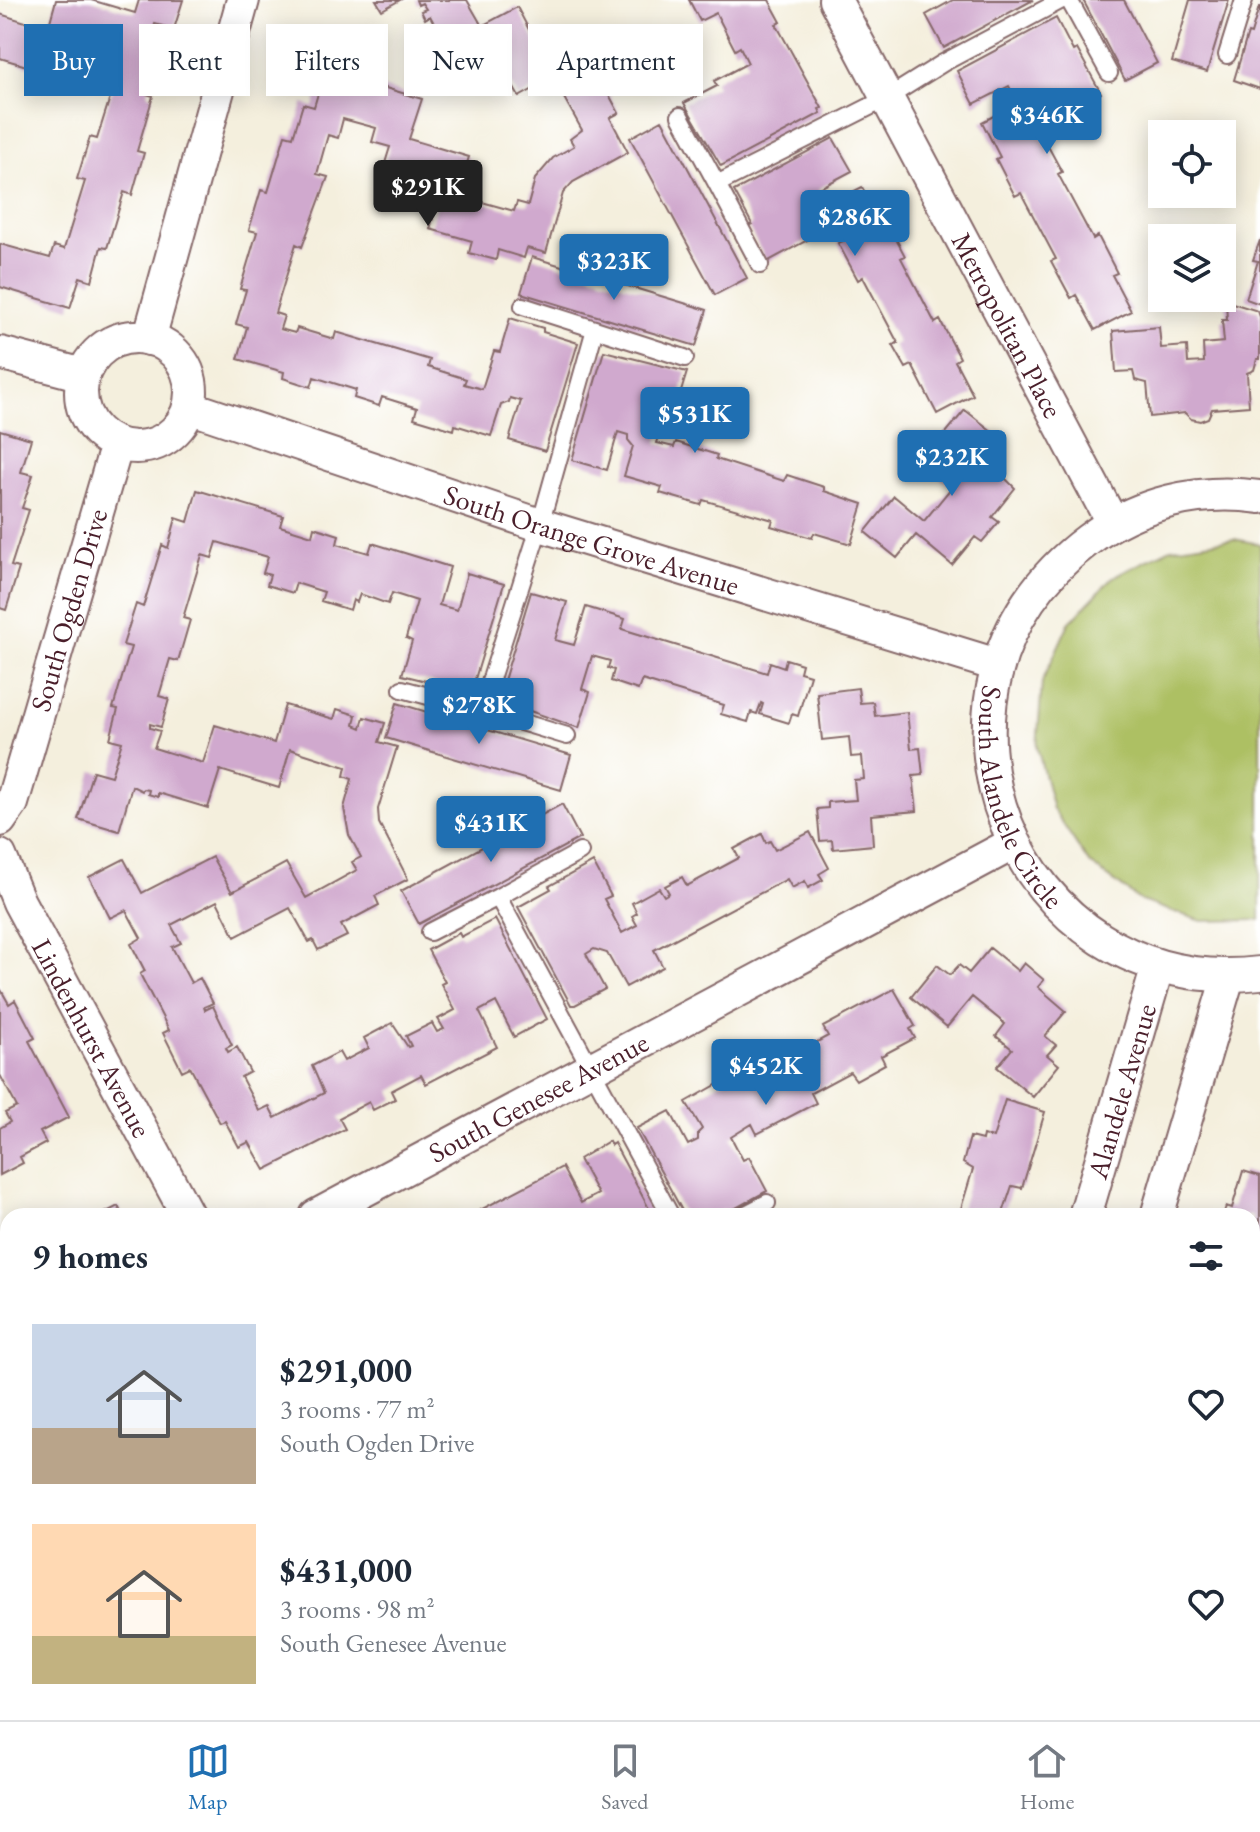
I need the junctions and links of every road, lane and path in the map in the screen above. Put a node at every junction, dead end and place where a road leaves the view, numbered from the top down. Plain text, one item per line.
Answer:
1 (243, 0) edge
2 (835, 0) edge
3 (1062, 0) edge
4 (1069, 0) edge
5 (1244, 0) edge
6 (1227, 55) dead end
7 (1109, 73) dead end
8 (887, 98) junction
9 (680, 116) dead end
10 (717, 184) junction
11 (760, 265) dead end
12 (523, 306) dead end
13 (595, 329) junction
14 (149, 339) junction
15 (0, 353) edge
16 (685, 358) dead end
17 (83, 375) junction
18 (189, 407) junction
19 (117, 444) junction
20 (1260, 497) edge
21 (1112, 522) junction
22 (540, 525) junction
23 (997, 665) junction
24 (402, 689) dead end
25 (481, 710) junction
26 (567, 736) dead end
27 (0, 820) edge
28 (1014, 843) junction
29 (580, 852) dead end
30 (0, 856) edge
31 (498, 897) junction
32 (430, 932) dead end
33 (1158, 966) junction
34 (1260, 973) edge
35 (1228, 977) junction
36 (590, 1068) junction
37 (767, 1203) dead end
38 (184, 1208) edge
39 (331, 1208) edge
40 (667, 1208) edge
41 (757, 1208) edge
42 (1087, 1208) edge
43 (1159, 1208) edge

1 - 14 street
2 - 8 street, Metropolitan Place
3 - 8 lane
4 - 7 lane
5 - 6 lane
8 - 10 lane
8 - 21 street, Metropolitan Place
9 - 10 lane
10 - 11 lane
12 - 13 lane
13 - 16 lane
13 - 22 lane
14 - 17 street
14 - 18 street
15 - 17 street
17 - 19 street
18 - 19 street
18 - 22 street, South Orange Grove Avenue
19 - 27 street, South Ogden Drive
20 - 21 street, South Alandele Circle
21 - 23 street, South Alandele Circle
22 - 23 street, South Orange Grove Avenue
22 - 25 lane
23 - 28 street, South Alandele Circle
24 - 25 lane
25 - 26 lane
28 - 33 street, South Alandele Circle
28 - 36 street, South Genesee Avenue
29 - 31 lane
30 - 38 street, Lindenhurst Avenue
31 - 32 lane
31 - 36 lane
33 - 35 street, South Alandele Circle
33 - 42 street, Alandele Avenue
34 - 35 street, South Alandele Circle
35 - 43 street
36 - 39 street, South Genesee Avenue
36 - 40 lane
37 - 41 lane

